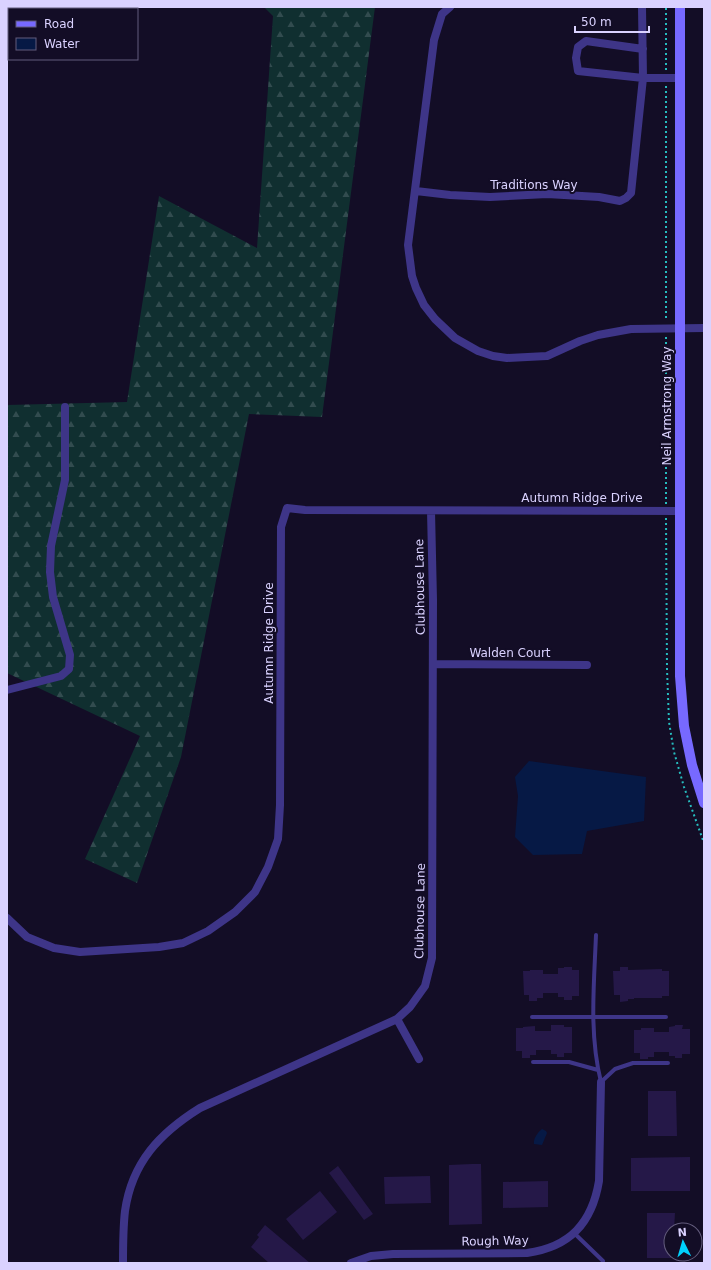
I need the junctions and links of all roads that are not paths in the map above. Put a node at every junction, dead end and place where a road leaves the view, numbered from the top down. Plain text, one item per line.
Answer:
1 (450, 7) edge
2 (642, 7) edge
3 (680, 7) edge
4 (643, 49) junction
5 (644, 78) junction
6 (680, 78) junction
7 (416, 191) junction
8 (680, 328) junction
9 (704, 328) edge
10 (64, 407) dead end
11 (431, 510) junction
12 (680, 511) junction
13 (433, 664) junction
14 (587, 665) dead end
15 (7, 690) edge
16 (704, 803) edge
17 (7, 918) edge
18 (596, 935) dead end
19 (532, 1017) dead end
20 (593, 1017) junction
21 (666, 1017) dead end
22 (397, 1019) junction
23 (419, 1059) dead end
24 (533, 1062) dead end
25 (668, 1062) dead end
26 (598, 1070) junction
27 (601, 1082) junction
28 (574, 1233) junction
29 (603, 1261) dead end
30 (123, 1263) edge
31 (351, 1263) edge

1 - 7 street
2 - 4 street, Traditions Way
3 - 6 main road, Neil Armstrong Way
4 - 5 street, Traditions Way
4 - 5 street
5 - 6 street
5 - 7 street, Traditions Way
6 - 8 main road, Neil Armstrong Way
7 - 8 street
8 - 9 street
8 - 12 main road, Neil Armstrong Way
10 - 15 street
11 - 12 street, Autumn Ridge Drive
11 - 13 street, Clubhouse Lane
11 - 17 street, Autumn Ridge Drive
12 - 16 main road, Neil Armstrong Way
13 - 14 street, Walden Court
13 - 22 street, Clubhouse Lane
18 - 20 lane
19 - 20 lane
20 - 21 lane
20 - 26 lane
22 - 23 street
22 - 30 street, Clubhouse Lane
24 - 26 lane
25 - 27 lane
26 - 27 lane
27 - 28 street, Rough Way
28 - 29 lane
28 - 31 street, Rough Way

